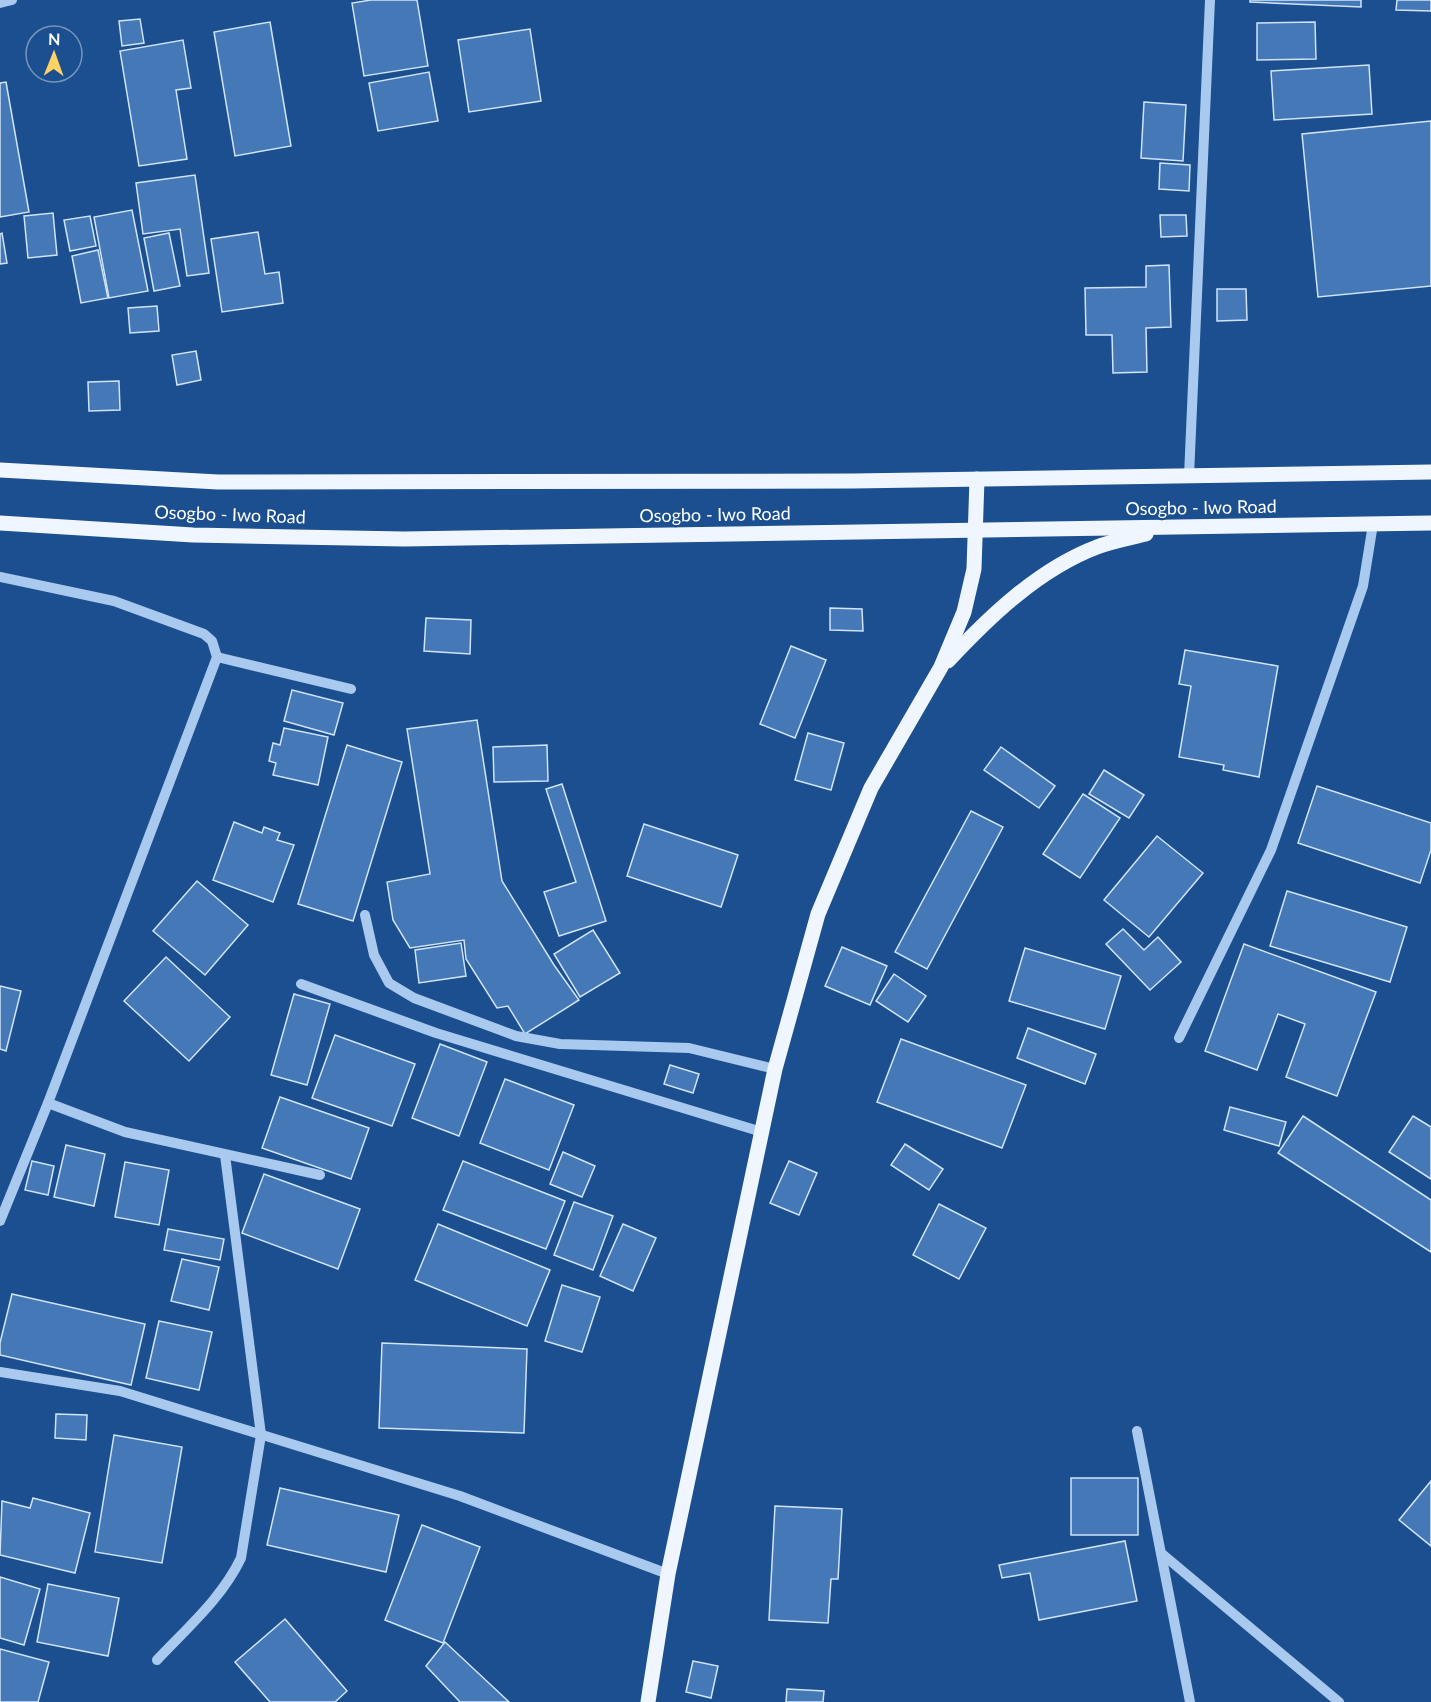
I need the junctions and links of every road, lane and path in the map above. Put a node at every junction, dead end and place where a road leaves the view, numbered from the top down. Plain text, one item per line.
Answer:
1 (12, 0) edge
2 (1210, 0) edge
3 (0, 3) edge
4 (0, 470) edge
5 (1431, 472) edge
6 (1189, 476) junction
7 (976, 479) junction
8 (0, 523) edge
9 (1431, 523) edge
10 (1373, 524) junction
11 (1171, 528) junction
12 (976, 531) junction
13 (0, 577) edge
14 (217, 657) junction
15 (941, 667) junction
16 (351, 689) dead end
17 (365, 915) dead end
18 (301, 984) dead end
19 (1179, 1038) dead end
20 (775, 1069) junction
21 (48, 1103) junction
22 (762, 1132) junction
23 (225, 1155) junction
24 (320, 1175) dead end
25 (0, 1221) edge
26 (0, 1372) edge
27 (1137, 1431) dead end
28 (261, 1435) junction
29 (1161, 1553) junction
30 (669, 1574) junction
31 (157, 1660) dead end
32 (648, 1702) edge
33 (1190, 1702) edge
34 (1339, 1702) edge

1 - 3 street
2 - 6 street
4 - 7 main road, Osogbo - Iwo Road
5 - 6 main road, Osogbo - Iwo Road
6 - 7 main road, Osogbo - Iwo Road
7 - 12 main road
8 - 12 main road, Osogbo - Iwo Road
9 - 10 main road, Osogbo - Iwo Road
10 - 11 main road, Osogbo - Iwo Road
10 - 19 street
11 - 12 main road, Osogbo - Iwo Road
11 - 15 main road
12 - 15 main road
13 - 14 street
14 - 16 street
14 - 21 street
15 - 20 main road
17 - 20 street
18 - 22 street
20 - 22 main road
21 - 23 street
21 - 25 street
22 - 30 main road
23 - 24 street
23 - 28 street
26 - 28 street
27 - 29 street
28 - 30 street
28 - 31 street
29 - 33 street
29 - 34 street
30 - 32 main road

